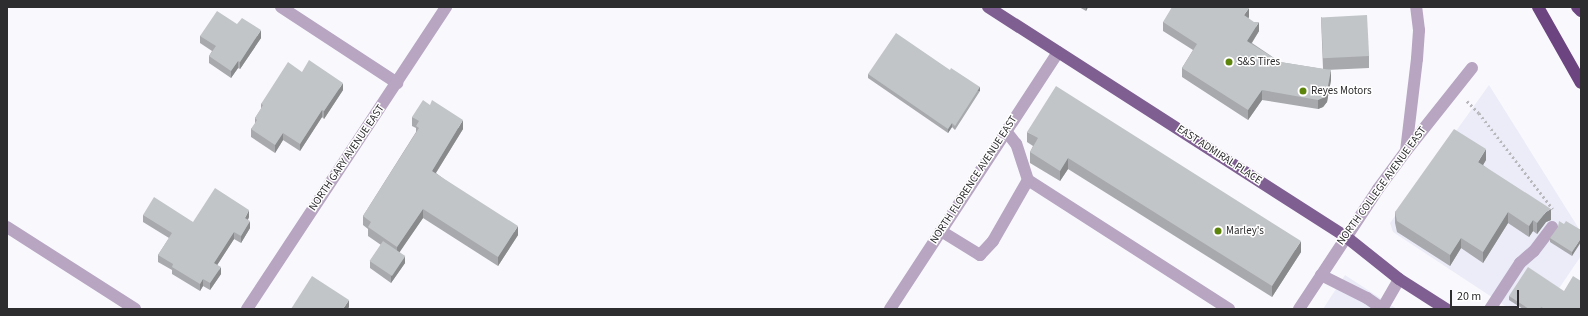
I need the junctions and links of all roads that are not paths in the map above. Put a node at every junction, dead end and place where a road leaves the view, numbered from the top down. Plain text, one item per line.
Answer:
1 (281, 7) edge
2 (446, 7) edge
3 (988, 7) edge
4 (1416, 7) edge
5 (1538, 7) edge
6 (1577, 7) edge
7 (1581, 11) edge
8 (1058, 52) junction
9 (1472, 68) dead end
10 (397, 83) junction
11 (1581, 83) edge
12 (1006, 131) junction
13 (1406, 151) junction
14 (1028, 180) junction
15 (7, 227) edge
16 (1552, 227) road end
17 (940, 231) junction
18 (1345, 236) junction
19 (1321, 275) junction
20 (1399, 278) junction
21 (135, 309) edge
22 (247, 309) edge
23 (890, 309) edge
24 (1228, 309) edge
25 (1299, 309) edge
26 (1383, 309) edge
27 (1445, 309) edge
28 (1490, 309) edge

1 - 10 street
2 - 10 street, NORTH GARY AVENUE EAST
3 - 8 main road, EAST ADMIRAL PLACE
4 - 13 street
5 - 11 highway
6 - 7 highway
8 - 12 street, NORTH FLORENCE AVENUE EAST
8 - 18 main road, EAST ADMIRAL PLACE
9 - 13 street, NORTH COLLEGE AVENUE EAST
10 - 22 street, NORTH GARY AVENUE EAST
12 - 14 street
12 - 17 street, NORTH FLORENCE AVENUE EAST
13 - 18 street, NORTH COLLEGE AVENUE EAST
14 - 17 street
14 - 24 street
15 - 21 street
16 - 28 street
17 - 23 street, NORTH FLORENCE AVENUE EAST
18 - 19 street, NORTH COLLEGE AVENUE EAST
18 - 20 main road, EAST ADMIRAL PLACE
19 - 25 street, NORTH COLLEGE AVENUE EAST
19 - 26 street
20 - 26 street
20 - 27 main road, EAST ADMIRAL PLACE

